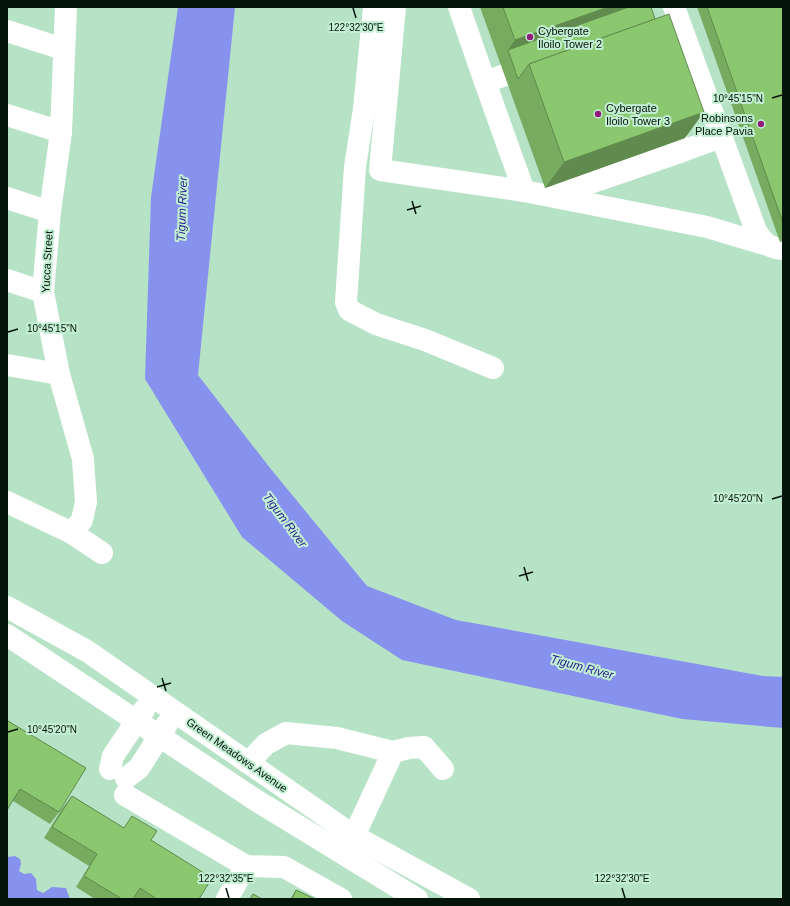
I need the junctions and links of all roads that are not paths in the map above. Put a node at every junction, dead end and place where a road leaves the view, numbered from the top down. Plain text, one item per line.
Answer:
1 (66, 7) edge
2 (374, 7) edge
3 (395, 7) edge
4 (459, 7) edge
5 (674, 7) edge
6 (7, 30) edge
7 (64, 49) junction
8 (7, 115) edge
9 (61, 132) junction
10 (722, 137) junction
11 (547, 172) dead end
12 (523, 190) junction
13 (551, 197) junction
14 (7, 198) edge
15 (50, 212) junction
16 (774, 246) edge
17 (7, 280) edge
18 (44, 292) junction
19 (7, 364) edge
20 (493, 368) dead end
21 (59, 374) junction
22 (7, 502) edge
23 (72, 533) junction
24 (102, 553) dead end
25 (7, 607) edge
26 (7, 635) edge
27 (153, 697) junction
28 (174, 711) junction
29 (136, 722) junction
30 (160, 736) junction
31 (393, 752) junction
32 (248, 763) junction
33 (443, 769) dead end
34 (120, 781) junction
35 (354, 836) junction
36 (246, 866) junction
37 (227, 899) edge
38 (341, 899) edge
39 (417, 899) edge
40 (469, 899) edge

1 - 7 street, Yucca Street
2 - 20 street
3 - 12 street
4 - 12 street
5 - 10 street
6 - 7 street
7 - 9 street, Yucca Street
8 - 9 street
9 - 15 street, Yucca Street
10 - 13 street
10 - 16 street
11 - 12 street
12 - 13 street
13 - 16 street
14 - 15 street
15 - 18 street, Yucca Street
17 - 18 street
18 - 21 street, Yucca Street
19 - 21 street
21 - 23 street, Yucca Street
22 - 23 street
23 - 24 street
25 - 27 street, Green Meadows Avenue
26 - 29 street
27 - 28 street, Green Meadows Avenue
27 - 29 street
28 - 30 street
28 - 32 street, Green Meadows Avenue
29 - 30 street
29 - 34 street
30 - 34 street
30 - 39 street
31 - 32 street
31 - 33 street
31 - 35 street
32 - 35 street, Green Meadows Avenue
34 - 36 street
35 - 40 street, Green Meadows Avenue
36 - 37 street
36 - 38 street

